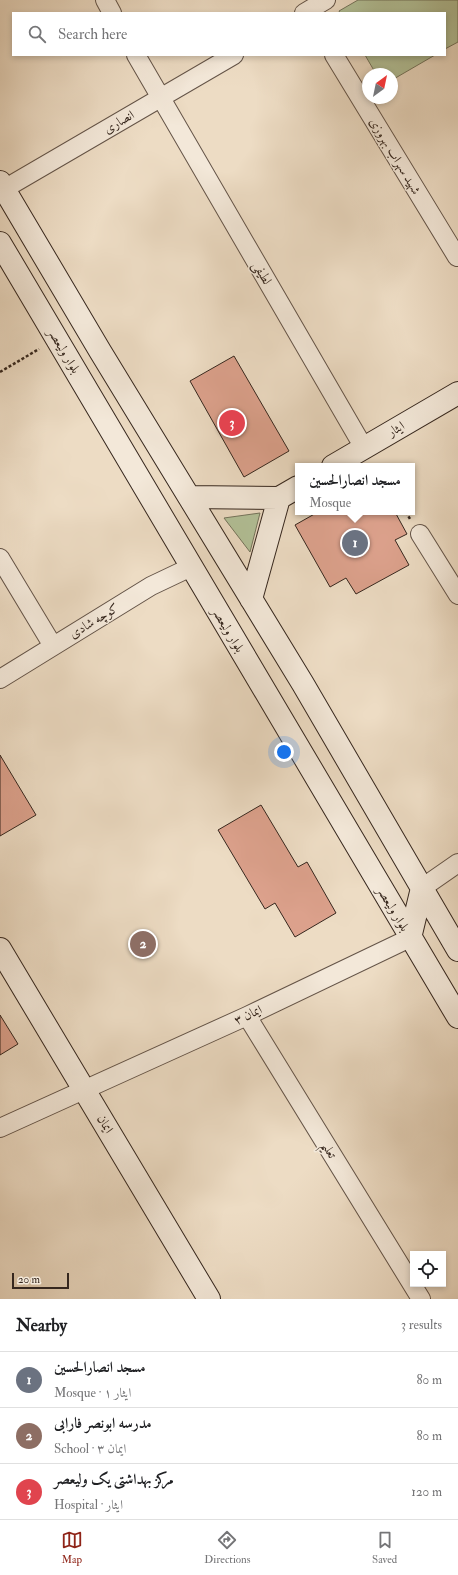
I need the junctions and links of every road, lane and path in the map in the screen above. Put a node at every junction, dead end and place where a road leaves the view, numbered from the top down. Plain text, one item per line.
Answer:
1 (105, 0) edge
2 (326, 0) edge
3 (305, 9) edge
4 (111, 12) edge
5 (137, 56) edge
6 (232, 56) edge
7 (335, 56) edge
8 (161, 98) junction
9 (2, 186) edge
10 (0, 243) edge
11 (457, 257) dead end
12 (57, 339) junction
13 (0, 372) edge
14 (458, 392) edge
15 (364, 448) junction
16 (338, 463) edge
17 (295, 489) edge
18 (188, 497) junction
19 (279, 498) junction
20 (420, 534) dead end
21 (0, 558) edge
22 (191, 566) junction
23 (458, 595) edge
24 (251, 599) junction
25 (53, 646) junction
26 (0, 679) edge
27 (458, 863) edge
28 (422, 888) junction
29 (410, 938) junction
30 (0, 949) edge
31 (458, 950) edge
32 (247, 1016) junction
33 (458, 1017) edge
34 (85, 1090) junction
35 (0, 1128) edge
36 (209, 1299) edge
37 (421, 1299) edge

1 - 4 street
2 - 3 street
5 - 8 street, لطیفی
6 - 8 street, انصاری
7 - 11 street, شهید سهراب بهروزی
8 - 9 street, انصاری
8 - 15 street, لطیفی
9 - 18 main road
10 - 12 main road, بلوار ولیعصر
12 - 13 path
12 - 22 main road, بلوار ولیعصر
14 - 15 main road, ایثار
15 - 16 main road, ایثار
17 - 19 main road
18 - 19 main road
18 - 24 main road
19 - 24 main road
20 - 23 street
21 - 25 street
22 - 25 street, کوچه شادی
22 - 29 main road, بلوار ولیعصر
24 - 28 main road
25 - 26 street, کوچه شادی
27 - 28 street
28 - 29 main road
28 - 31 main road
29 - 32 street, ایمان ۳
29 - 33 main road, بلوار ولیعصر
30 - 34 main road, ایمان
32 - 34 street, ایمان ۳
32 - 37 street, تعلیم
34 - 35 street, ایمان ۳
34 - 36 main road, ایمان

